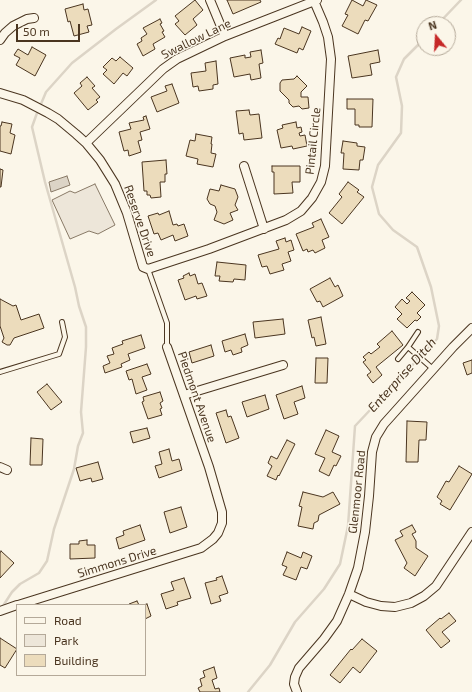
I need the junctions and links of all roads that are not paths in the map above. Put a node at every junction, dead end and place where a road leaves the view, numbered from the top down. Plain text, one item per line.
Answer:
1 (210, 0) edge
2 (316, 1) edge
3 (34, 18) dead end
4 (225, 36) junction
5 (0, 40) edge
6 (0, 93) edge
7 (86, 143) junction
8 (244, 166) dead end
9 (264, 229) junction
10 (148, 269) junction
11 (62, 322) dead end
12 (472, 328) edge
13 (418, 332) dead end
14 (168, 347) joint
15 (408, 347) junction
16 (398, 359) dead end
17 (283, 365) dead end
18 (433, 369) junction
19 (0, 372) edge
20 (184, 395) junction
21 (472, 532) edge
22 (218, 533) joint
23 (349, 594) junction
24 (21, 604) edge
25 (16, 606) edge
26 (0, 611) edge
27 (297, 692) edge

1 - 4 street
2 - 4 street, Swallow Lane
2 - 9 street, Pintail Circle
3 - 5 street
4 - 7 street, Swallow Lane
6 - 7 street, Reserve Drive
7 - 10 street, Reserve Drive
8 - 9 street
9 - 10 street, Pintail Circle
10 - 14 lane, Piedmont Avenue
11 - 19 lane
12 - 18 street, Glenmoor Road
13 - 15 lane
14 - 20 street, Piedmont Avenue
15 - 16 lane
15 - 18 lane
17 - 20 street
18 - 23 street, Glenmoor Road
20 - 22 street, Piedmont Avenue
21 - 23 street
22 - 24 street, Simmons Drive
23 - 27 street, Glenmoor Road
25 - 26 street, Simmons Drive

